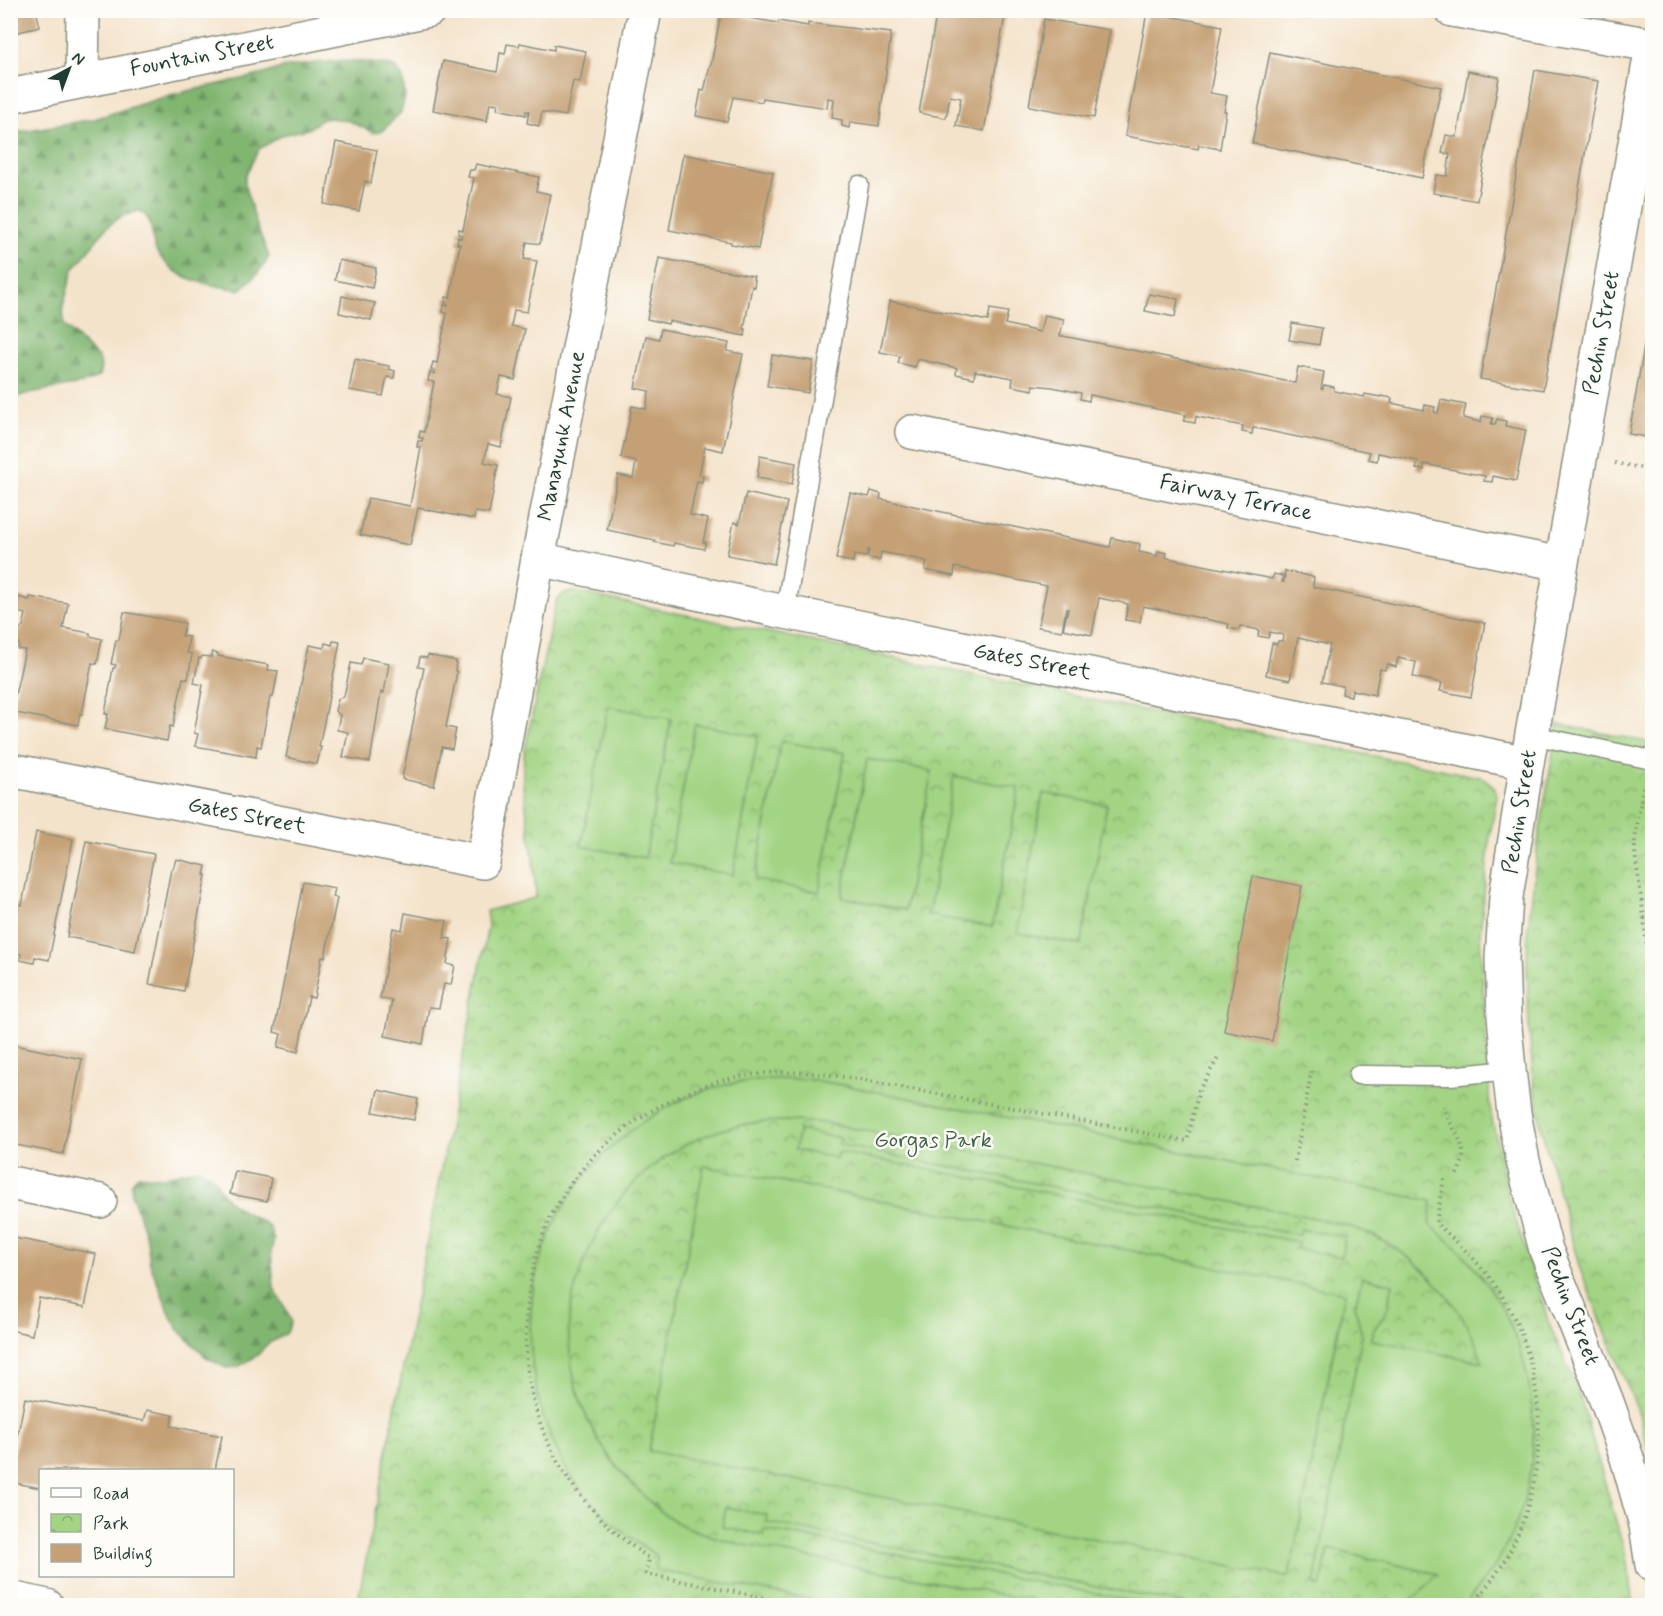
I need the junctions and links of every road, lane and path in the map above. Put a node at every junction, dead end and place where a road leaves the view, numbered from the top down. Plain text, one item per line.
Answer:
1 (83, 10) edge
2 (429, 10) edge
3 (645, 10) edge
4 (1452, 10) edge
5 (1653, 45) edge
6 (82, 81) junction
7 (10, 96) edge
8 (859, 185) dead end
9 (912, 432) dead end
10 (1614, 463) dead end
11 (1653, 470) edge
12 (538, 559) junction
13 (1561, 564) junction
14 (785, 612) junction
15 (1530, 749) junction
16 (1650, 760) edge
17 (10, 770) edge
18 (483, 862) joint
19 (1653, 917) edge
20 (1644, 918) junction
21 (1653, 1002) edge
22 (1218, 1058) dead end
23 (1312, 1069) dead end
24 (1509, 1070) junction
25 (1358, 1075) dead end
26 (1440, 1076) junction
27 (1295, 1161) dead end
28 (1456, 1177) dead end
29 (1444, 1179) dead end
30 (10, 1183) edge
31 (100, 1201) dead end
32 (1653, 1565) edge
33 (10, 1598) edge
34 (47, 1605) edge
35 (796, 1605) edge
36 (805, 1605) edge
37 (1472, 1605) edge

1 - 6 street
2 - 6 street, Fountain Street
3 - 12 street, Manayunk Avenue
4 - 5 street
5 - 13 street, Pechin Street
6 - 7 street, Fountain Street
8 - 14 lane
9 - 13 street, Fairway Terrace
10 - 11 path
12 - 14 street, Gates Street
12 - 18 street, Manayunk Avenue
13 - 15 street, Pechin Street
14 - 15 street, Gates Street
15 - 16 lane
15 - 24 street, Pechin Street
16 - 20 path
17 - 18 street, Gates Street
19 - 20 path
20 - 21 path
22 - 35 path
23 - 27 path
24 - 26 lane
24 - 32 street, Pechin Street
25 - 26 lane
26 - 28 path
29 - 37 path
30 - 31 street
33 - 34 street
35 - 36 path

